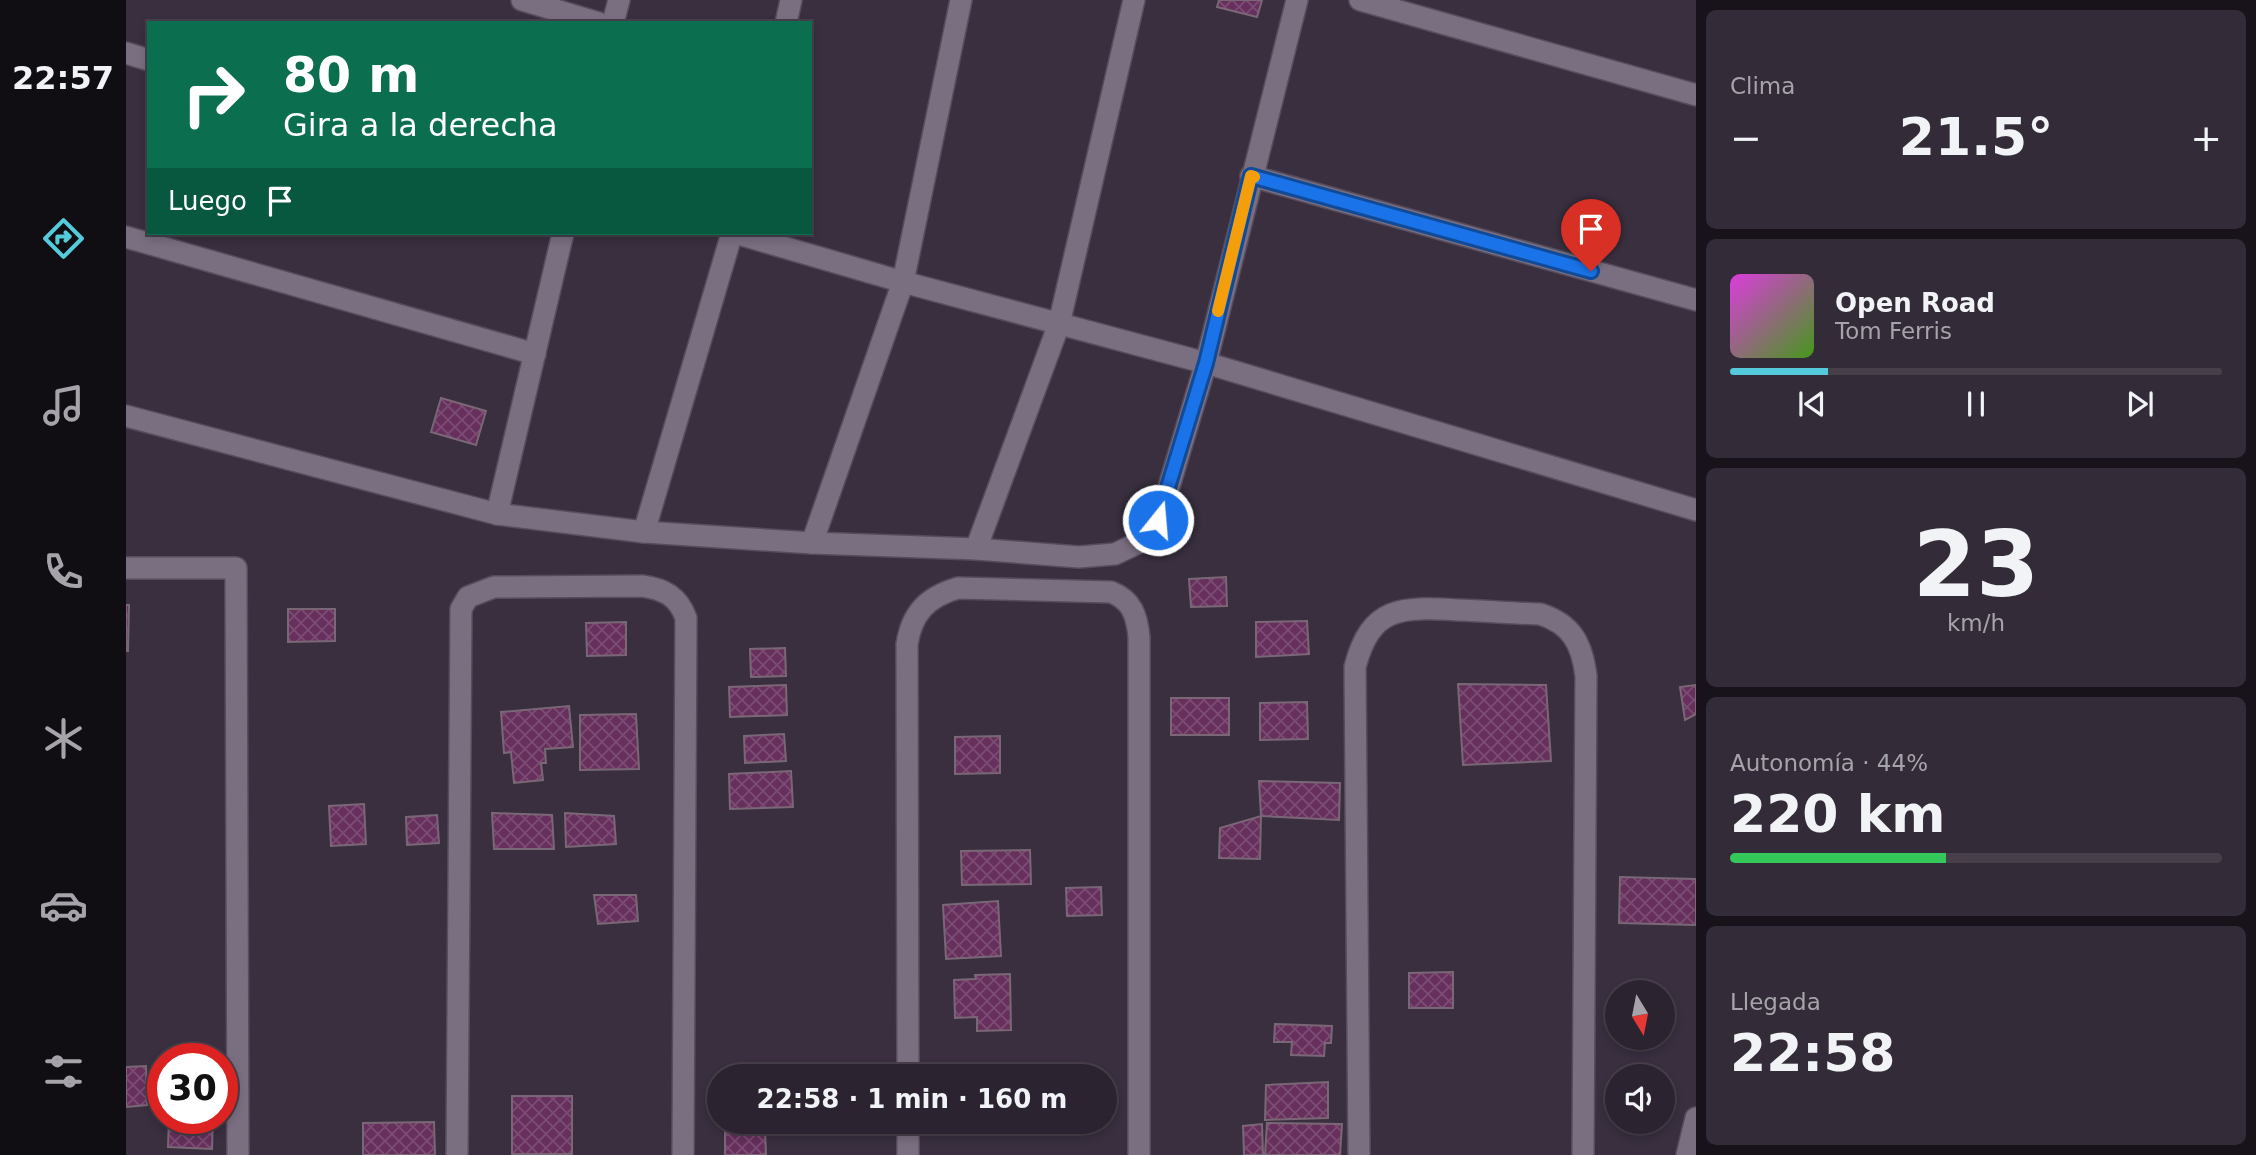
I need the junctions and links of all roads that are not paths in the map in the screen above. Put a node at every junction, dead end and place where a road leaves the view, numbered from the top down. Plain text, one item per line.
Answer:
1 (522, 0) edge
2 (619, 0) edge
3 (792, 0) edge
4 (961, 0) edge
5 (1134, 0) edge
6 (1297, 0) edge
7 (1360, 0) edge
8 (592, 21) edge
9 (614, 21) edge
10 (787, 21) edge
11 (126, 53) edge
12 (147, 59) edge
13 (1696, 95) edge
14 (1251, 176) junction
15 (563, 235) edge
16 (733, 235) edge
17 (741, 235) edge
18 (126, 237) edge
19 (903, 282) junction
20 (1696, 300) edge
21 (1059, 324) junction
22 (535, 354) junction
23 (1206, 363) junction
24 (126, 416) edge
25 (1696, 510) edge
26 (497, 514) junction
27 (644, 532) junction
28 (812, 543) junction
29 (976, 549) junction
30 (126, 568) edge
31 (908, 1064) edge
32 (1696, 1118) edge
33 (908, 1134) edge
34 (238, 1155) edge
35 (457, 1155) edge
36 (683, 1155) edge
37 (908, 1155) edge
38 (1139, 1155) edge
39 (1359, 1155) edge
40 (1583, 1155) edge
41 (1687, 1155) edge

1 - 8 street
2 - 9 street
3 - 10 street
4 - 19 street
5 - 21 street
6 - 14 street
7 - 13 street
11 - 12 street
14 - 20 street
14 - 23 street
15 - 22 street
16 - 27 street
17 - 19 street
18 - 22 street
19 - 21 street
19 - 28 street
21 - 23 street
21 - 29 street
22 - 26 street
23 - 25 street
23 - 29 street
24 - 26 street
26 - 27 street
27 - 28 street
28 - 29 street
30 - 34 street
31 - 38 street
32 - 41 street
33 - 37 street
35 - 36 street
39 - 40 street

